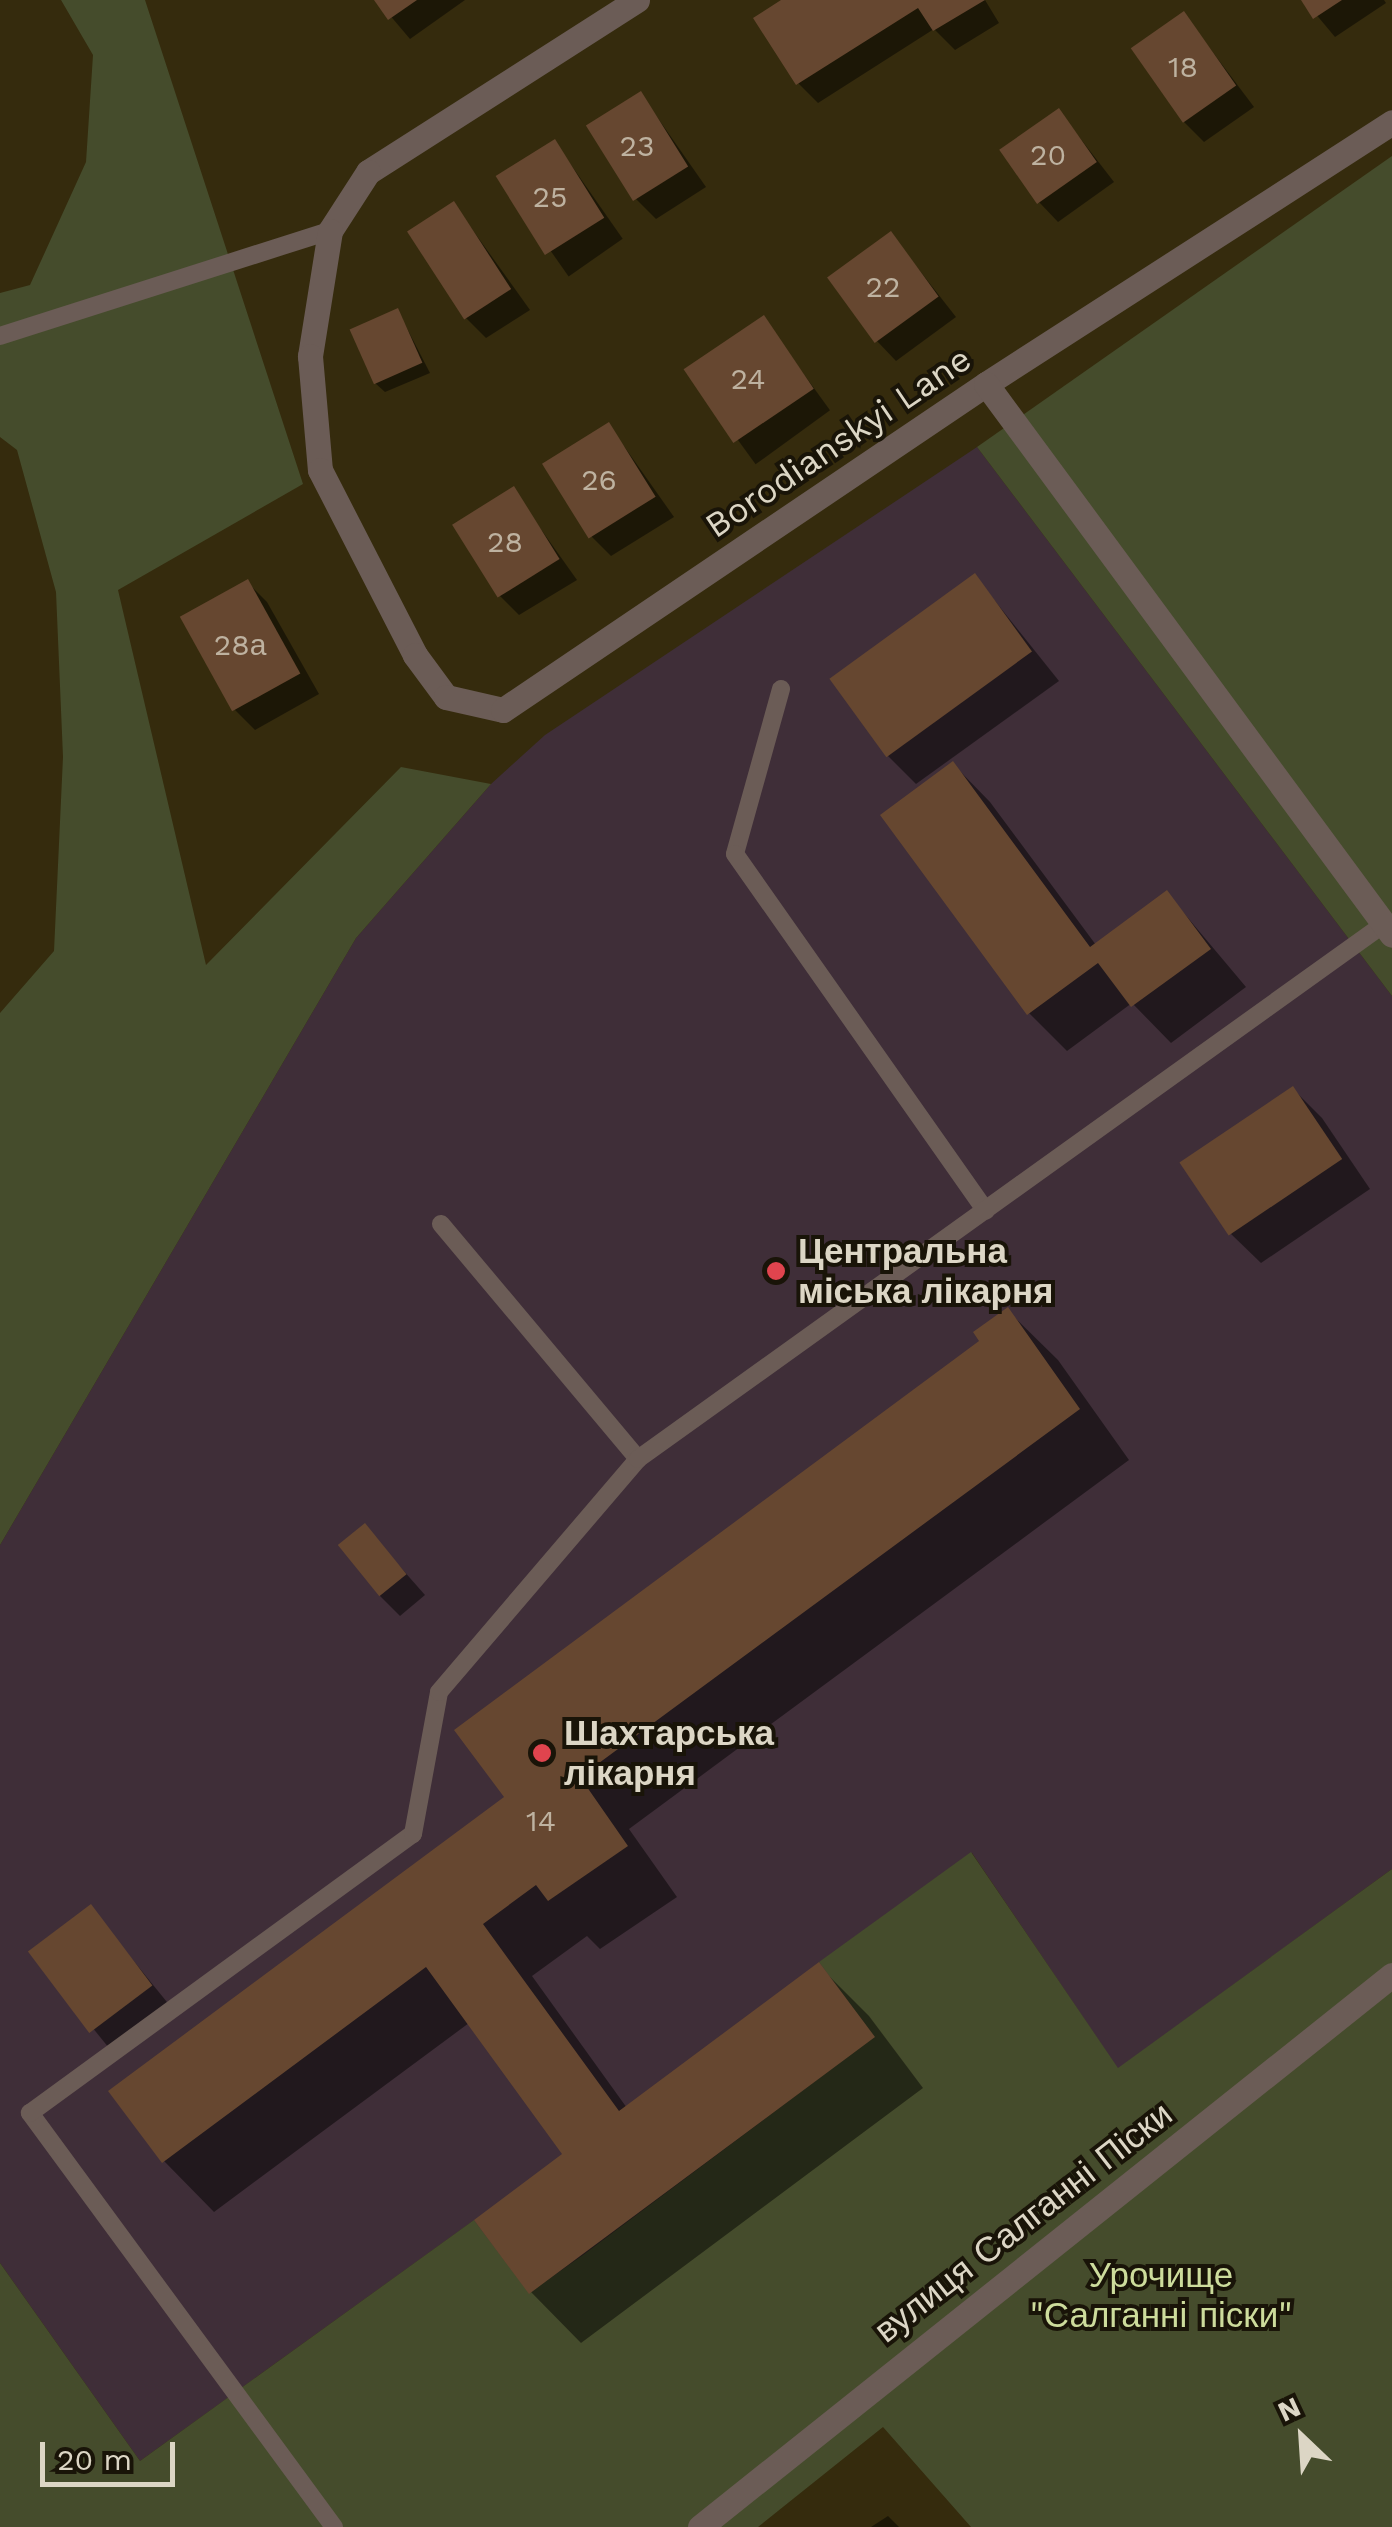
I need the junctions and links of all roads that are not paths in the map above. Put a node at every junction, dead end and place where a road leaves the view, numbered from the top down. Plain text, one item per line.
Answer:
1 (637, 0) edge
2 (1392, 122) edge
3 (330, 231) junction
4 (0, 336) edge
5 (986, 384) junction
6 (781, 689) dead end
7 (1388, 930) edge
8 (986, 1210) junction
9 (440, 1224) dead end
10 (638, 1459) junction
11 (1392, 1975) edge
12 (334, 2527) edge
13 (700, 2527) edge

1 - 3 street
2 - 5 street, Borodianskyi Lane
3 - 4 lane
3 - 5 street, Borodianskyi Lane
5 - 7 street
6 - 8 lane
7 - 8 lane
8 - 10 lane
9 - 10 lane
10 - 12 lane
11 - 13 street, вулиця Салганні Піски

